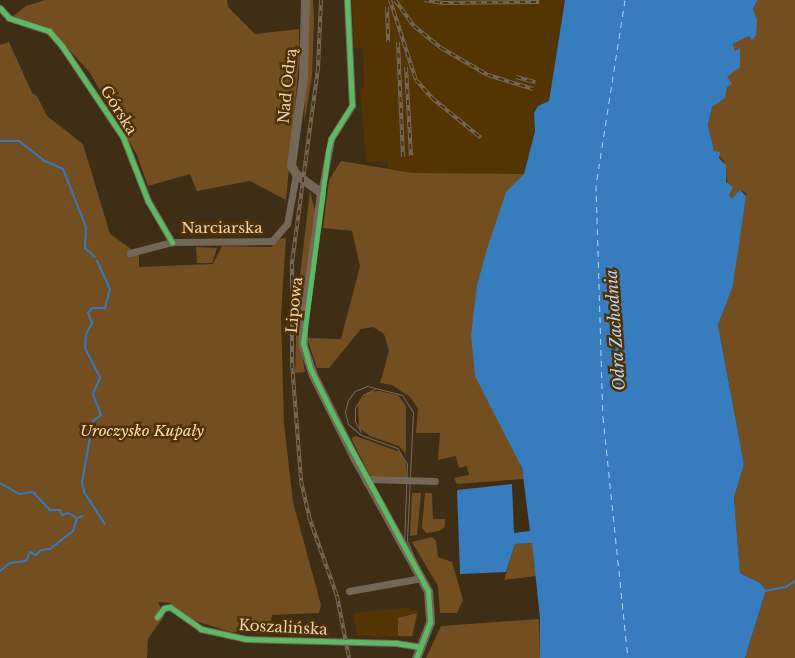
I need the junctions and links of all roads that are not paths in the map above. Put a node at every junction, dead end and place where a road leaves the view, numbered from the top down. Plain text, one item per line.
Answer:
1 (305, 0) edge
2 (347, 0) edge
3 (0, 8) edge
4 (296, 174) junction
5 (321, 193) junction
6 (172, 242) junction
7 (130, 254) dead end
8 (436, 481) dead end
9 (366, 482) junction
10 (422, 578) junction
11 (350, 591) dead end
12 (157, 617) dead end
13 (420, 647) junction
14 (416, 658) edge

1 - 4 street, Nad Odrą
2 - 5 street, Lipowa
3 - 6 street, Górska
4 - 5 street
4 - 6 street, Narciarska
5 - 9 street, Lipowa
6 - 7 street, Narciarska
8 - 9 street
9 - 10 street, Lipowa
10 - 11 street
10 - 13 street, Lipowa
12 - 13 street, Koszalińska
13 - 14 street, Lipowa

